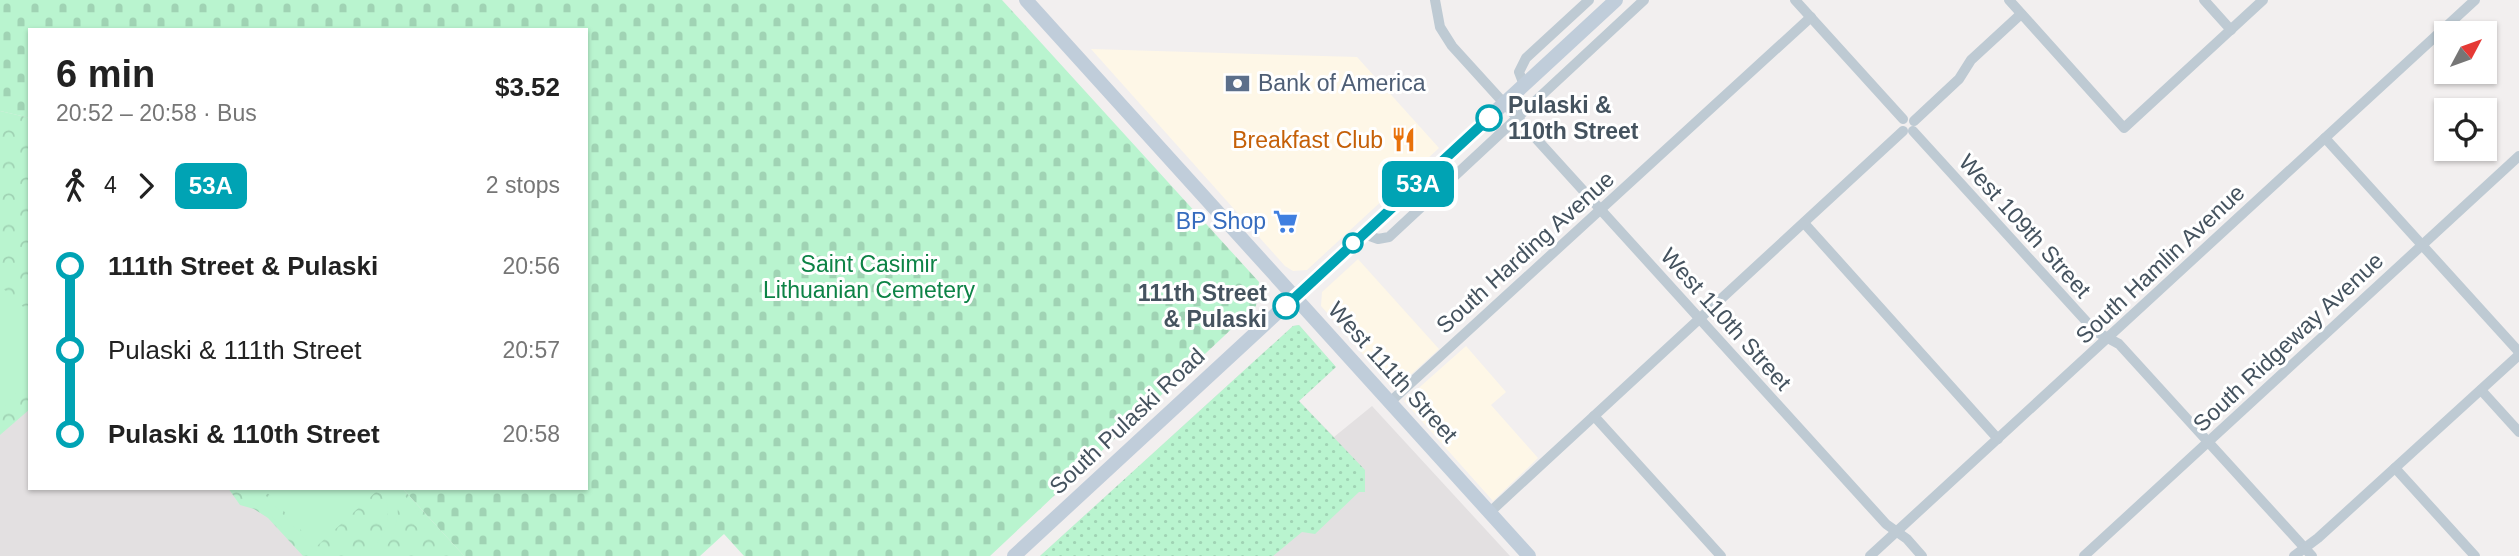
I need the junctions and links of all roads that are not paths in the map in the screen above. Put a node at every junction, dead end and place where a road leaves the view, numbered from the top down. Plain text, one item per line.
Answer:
1 (1026, 0) edge
2 (1435, 0) edge
3 (1589, 0) edge
4 (1616, 0) edge
5 (1644, 0) edge
6 (1795, 0) edge
7 (2009, 0) edge
8 (2204, 0) edge
9 (2263, 0) edge
10 (2475, 0) edge
11 (2021, 14) junction
12 (1811, 17) junction
13 (2231, 30) junction
14 (1524, 85) junction
15 (1504, 104) junction
16 (1517, 119) junction
17 (1908, 125) junction
18 (2325, 138) junction
19 (2519, 156) edge
20 (1600, 210) junction
21 (1804, 223) junction
22 (1364, 234) junction
23 (2423, 245) junction
24 (1295, 297) junction
25 (1700, 319) junction
26 (2108, 338) junction
27 (2519, 354) edge
28 (2481, 390) junction
29 (1390, 402) junction
30 (1594, 416) junction
31 (2519, 432) edge
32 (1998, 439) junction
33 (2208, 442) junction
34 (2395, 468) junction
35 (1490, 512) junction
36 (1897, 532) junction
37 (2308, 552) edge
38 (1014, 556) edge
39 (1529, 556) edge
40 (1721, 556) edge
41 (1870, 556) edge
42 (1922, 556) edge
43 (2084, 556) edge
44 (2294, 556) edge
45 (2475, 556) edge

1 - 24 main road, West 111th Street
2 - 15 street, West 110th Street
3 - 14 street
4 - 14 main road, South Pulaski Road
5 - 16 street
6 - 12 street, West 109th Street
7 - 11 street
8 - 13 street
9 - 13 street
10 - 18 street, South Hamlin Avenue
11 - 13 street
11 - 17 street
12 - 17 street, West 109th Street
12 - 20 street, South Harding Avenue
14 - 15 main road, South Pulaski Road
15 - 16 street, West 110th Street
15 - 22 main road, South Pulaski Road
16 - 20 street, West 110th Street
16 - 22 street
17 - 21 street
17 - 26 street, West 109th Street
18 - 23 street
18 - 26 street, South Hamlin Avenue
19 - 23 street, South Ridgeway Avenue
20 - 25 street, West 110th Street
20 - 29 street, South Harding Avenue
21 - 25 street
21 - 32 street
22 - 24 main road, South Pulaski Road
23 - 27 street
23 - 33 street, South Ridgeway Avenue
24 - 29 main road, West 111th Street
24 - 38 main road, South Pulaski Road
25 - 30 street
25 - 36 street, West 110th Street
26 - 32 street, South Hamlin Avenue
26 - 33 street, West 109th Street
27 - 28 street
28 - 31 street
28 - 34 street
29 - 35 main road, West 111th Street
30 - 35 street
30 - 40 street
32 - 36 street, South Hamlin Avenue
33 - 37 street, West 109th Street
33 - 43 street, South Ridgeway Avenue
34 - 37 street
34 - 45 street
35 - 39 main road, West 111th Street
36 - 41 street, South Hamlin Avenue
36 - 42 street, West 110th Street
37 - 44 street

